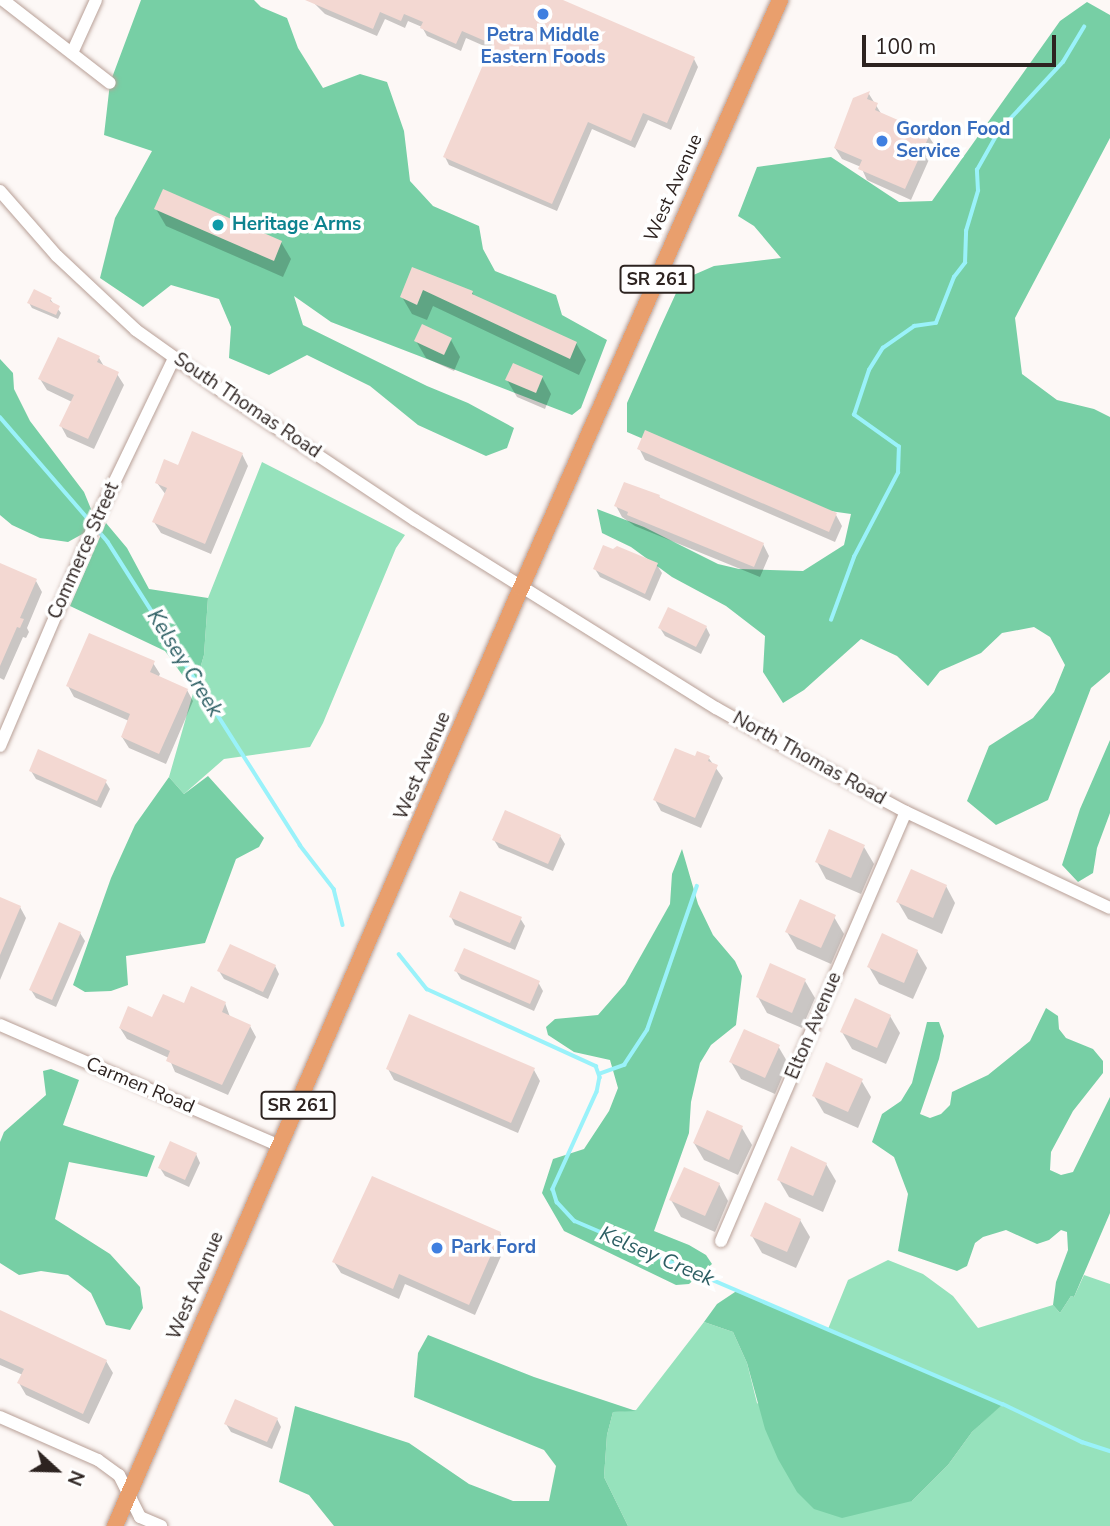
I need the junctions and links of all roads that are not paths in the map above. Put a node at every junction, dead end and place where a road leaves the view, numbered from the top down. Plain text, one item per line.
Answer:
1 (3, 0) edge
2 (96, 0) edge
3 (780, 0) edge
4 (72, 53) junction
5 (110, 83) dead end
6 (0, 191) edge
7 (174, 358) junction
8 (521, 588) junction
9 (0, 746) edge
10 (906, 812) junction
11 (1110, 908) edge
12 (0, 1025) edge
13 (279, 1146) junction
14 (721, 1241) dead end
15 (0, 1418) edge
16 (129, 1495) junction
17 (116, 1526) edge
18 (161, 1526) edge

1 - 4 street
2 - 4 street
3 - 8 main road, West Avenue / SR 261
4 - 5 street
6 - 7 street, South Thomas Road
7 - 8 street, South Thomas Road
7 - 9 street, Commerce Street
8 - 10 street, North Thomas Road
8 - 13 main road, West Avenue / SR 261
10 - 11 street, North Thomas Road
10 - 14 street, Elton Avenue
12 - 13 street, Carmen Road
13 - 16 main road, West Avenue / SR 261
15 - 16 street
16 - 17 main road, West Avenue / SR 261
16 - 18 street

